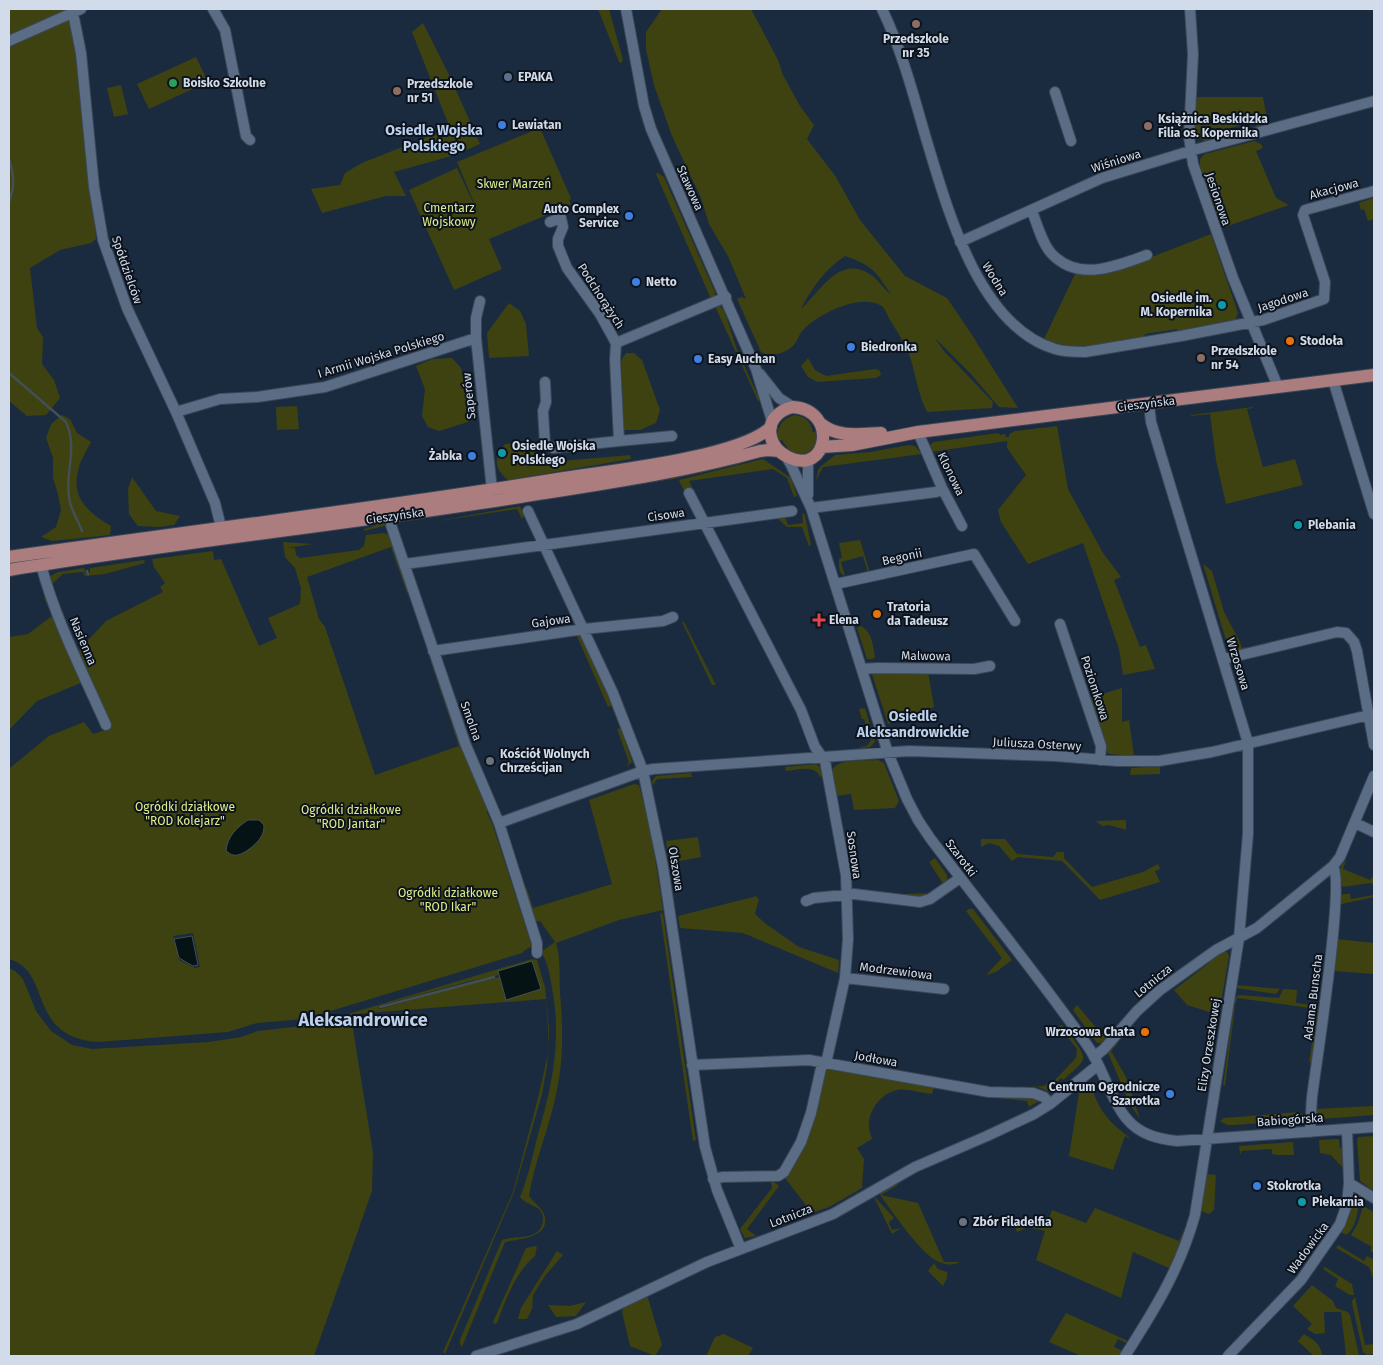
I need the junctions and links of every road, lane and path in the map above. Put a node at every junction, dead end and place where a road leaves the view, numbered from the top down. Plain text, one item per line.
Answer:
1 (213, 9) edge
2 (626, 9) edge
3 (882, 9) edge
4 (1190, 9) edge
5 (77, 11) edge
6 (9, 41) edge
7 (1055, 92) dead end
8 (1374, 101) edge
9 (250, 140) dead end
10 (1071, 141) dead end
11 (1190, 151) junction
12 (1374, 191) edge
13 (1032, 211) junction
14 (1303, 215) joint
15 (550, 222) dead end
16 (960, 242) junction
17 (1146, 255) dead end
18 (726, 297) junction
19 (480, 301) dead end
20 (1252, 323) junction
21 (476, 338) junction
22 (616, 342) junction
23 (756, 369) junction
24 (1374, 375) edge
25 (1333, 380) junction
26 (544, 382) dead end
27 (1278, 387) junction
28 (1149, 404) junction
29 (793, 407) junction
30 (176, 412) junction
31 (772, 424) junction
32 (821, 424) junction
33 (918, 432) junction
34 (672, 436) dead end
35 (620, 442) junction
36 (821, 447) junction
37 (782, 453) junction
38 (809, 460) junction
39 (942, 488) junction
40 (492, 490) junction
41 (689, 493) dead end
42 (810, 503) junction
43 (528, 511) dead end
44 (792, 512) dead end
45 (1374, 514) edge
46 (703, 523) junction
47 (391, 524) dead end
48 (962, 526) dead end
49 (220, 527) junction
50 (543, 545) junction
51 (9, 557) edge
52 (404, 564) junction
53 (41, 565) junction
54 (9, 570) edge
55 (836, 584) junction
56 (673, 616) dead end
57 (1015, 621) dead end
58 (1060, 624) dead end
59 (584, 629) junction
60 (433, 651) junction
61 (1224, 659) junction
62 (990, 666) dead end
63 (862, 669) junction
64 (1369, 715) junction
65 (106, 725) dead end
66 (1248, 743) junction
67 (1374, 745) edge
68 (888, 753) junction
69 (823, 757) junction
70 (1100, 760) junction
71 (644, 771) junction
72 (1374, 776) edge
73 (499, 823) junction
74 (1355, 823) junction
75 (1374, 832) edge
76 (1333, 866) junction
77 (960, 878) junction
78 (847, 894) junction
79 (806, 901) dead end
80 (1239, 938) junction
81 (537, 953) dead end
82 (845, 978) junction
83 (944, 989) dead end
84 (1096, 1061) junction
85 (824, 1063) junction
86 (692, 1065) junction
87 (1050, 1104) junction
88 (1374, 1126) edge
89 (1347, 1129) junction
90 (1310, 1132) junction
91 (1207, 1139) junction
92 (713, 1179) junction
93 (1349, 1184) junction
94 (1374, 1198) edge
95 (741, 1248) junction
96 (476, 1356) edge
97 (1125, 1356) edge
98 (1228, 1356) edge

1 - 9 street
2 - 18 street, Stawowa
3 - 16 street, Wodna
4 - 11 street, Jesionowa
5 - 6 street
5 - 30 street, Spółdzielców
7 - 10 street
8 - 11 street, Wiśniowa
11 - 13 street, Wiśniowa
11 - 20 street, Jesionowa
12 - 14 street, Akacjowa
13 - 16 street, Wiśniowa
13 - 17 street
14 - 20 street, Jagodowa
15 - 22 street, Podchorążych
16 - 20 street, Wodna
18 - 22 street, Podchorążych
18 - 23 street, Stawowa
19 - 21 street, Saperów
20 - 27 street, Jesionowa
21 - 30 street, I Armii Wojska Polskiego
21 - 40 street, Saperów
22 - 35 street, Podchorążych
23 - 29 street, Stawowa
23 - 31 street, Stawowa
24 - 25 main road, Cieszyńska
25 - 27 main road, Cieszyńska
25 - 45 street
26 - 35 street
27 - 28 main road, Cieszyńska
28 - 33 main road, Cieszyńska
28 - 61 street, Wrzosowa
29 - 31 main road
29 - 32 main road
30 - 49 street, Spółdzielców
31 - 37 main road
31 - 40 main road, Cieszyńska
32 - 33 main road, Cieszyńska
32 - 36 main road
33 - 36 main road, Cieszyńska
33 - 39 street, Klonowa
34 - 35 street
36 - 38 main road
37 - 38 main road
37 - 42 street, Szarotki
37 - 53 main road, Cieszyńska
38 - 42 street, Szarotki
39 - 42 street
39 - 48 street, Klonowa
40 - 49 main road, Cieszyńska
41 - 46 street, Sosnowa
42 - 55 street, Szarotki
43 - 50 street, Olszowa
44 - 46 street, Cisowa
46 - 50 street, Cisowa
46 - 69 street, Sosnowa
47 - 52 street, Smolna
49 - 51 main road, Cieszyńska
50 - 52 street
50 - 59 street, Olszowa
52 - 60 street, Smolna
53 - 54 main road, Cieszyńska
53 - 65 street, Nasienna
55 - 57 street, Begonii
55 - 63 street, Szarotki
56 - 59 street, Gajowa
58 - 70 street, Poziomkowa
59 - 60 street, Gajowa
59 - 71 street, Olszowa
60 - 73 street, Smolna
61 - 64 street
61 - 66 street, Wrzosowa
62 - 63 street, Malwowa
63 - 68 street, Szarotki
64 - 66 street, Juliusza Osterwy
64 - 67 street
66 - 70 street, Juliusza Osterwy
66 - 80 street, Wrzosowa
68 - 69 street, Juliusza Osterwy
68 - 70 street, Juliusza Osterwy
68 - 77 street, Szarotki
69 - 71 street, Juliusza Osterwy
69 - 78 street, Sosnowa
71 - 73 street, Juliusza Osterwy
71 - 86 street, Olszowa
72 - 74 street
73 - 81 street, Smolna
74 - 75 street
74 - 76 street
76 - 80 street
76 - 90 street, Adama Bunscha
77 - 78 street
77 - 84 street, Szarotki
78 - 79 street
78 - 82 street, Sosnowa
80 - 84 street, Lotnicza
80 - 91 street, Elizy Orzeszkowej
82 - 83 street, Modrzewiowa
82 - 85 street, Sosnowa
84 - 87 street, Lotnicza
84 - 91 street, Szarotki
85 - 86 street, Jodłowa
85 - 87 street, Jodłowa
85 - 92 street, Sosnowa
86 - 92 street, Olszowa
87 - 95 street, Lotnicza
88 - 89 street, Babiogórska
89 - 90 street, Babiogórska
89 - 93 street, Wadowicka
90 - 91 street, Babiogórska
91 - 97 street, Elizy Orzeszkowej
92 - 95 street, Olszowa
93 - 94 street
93 - 98 street, Wadowicka
95 - 96 street, Lotnicza

